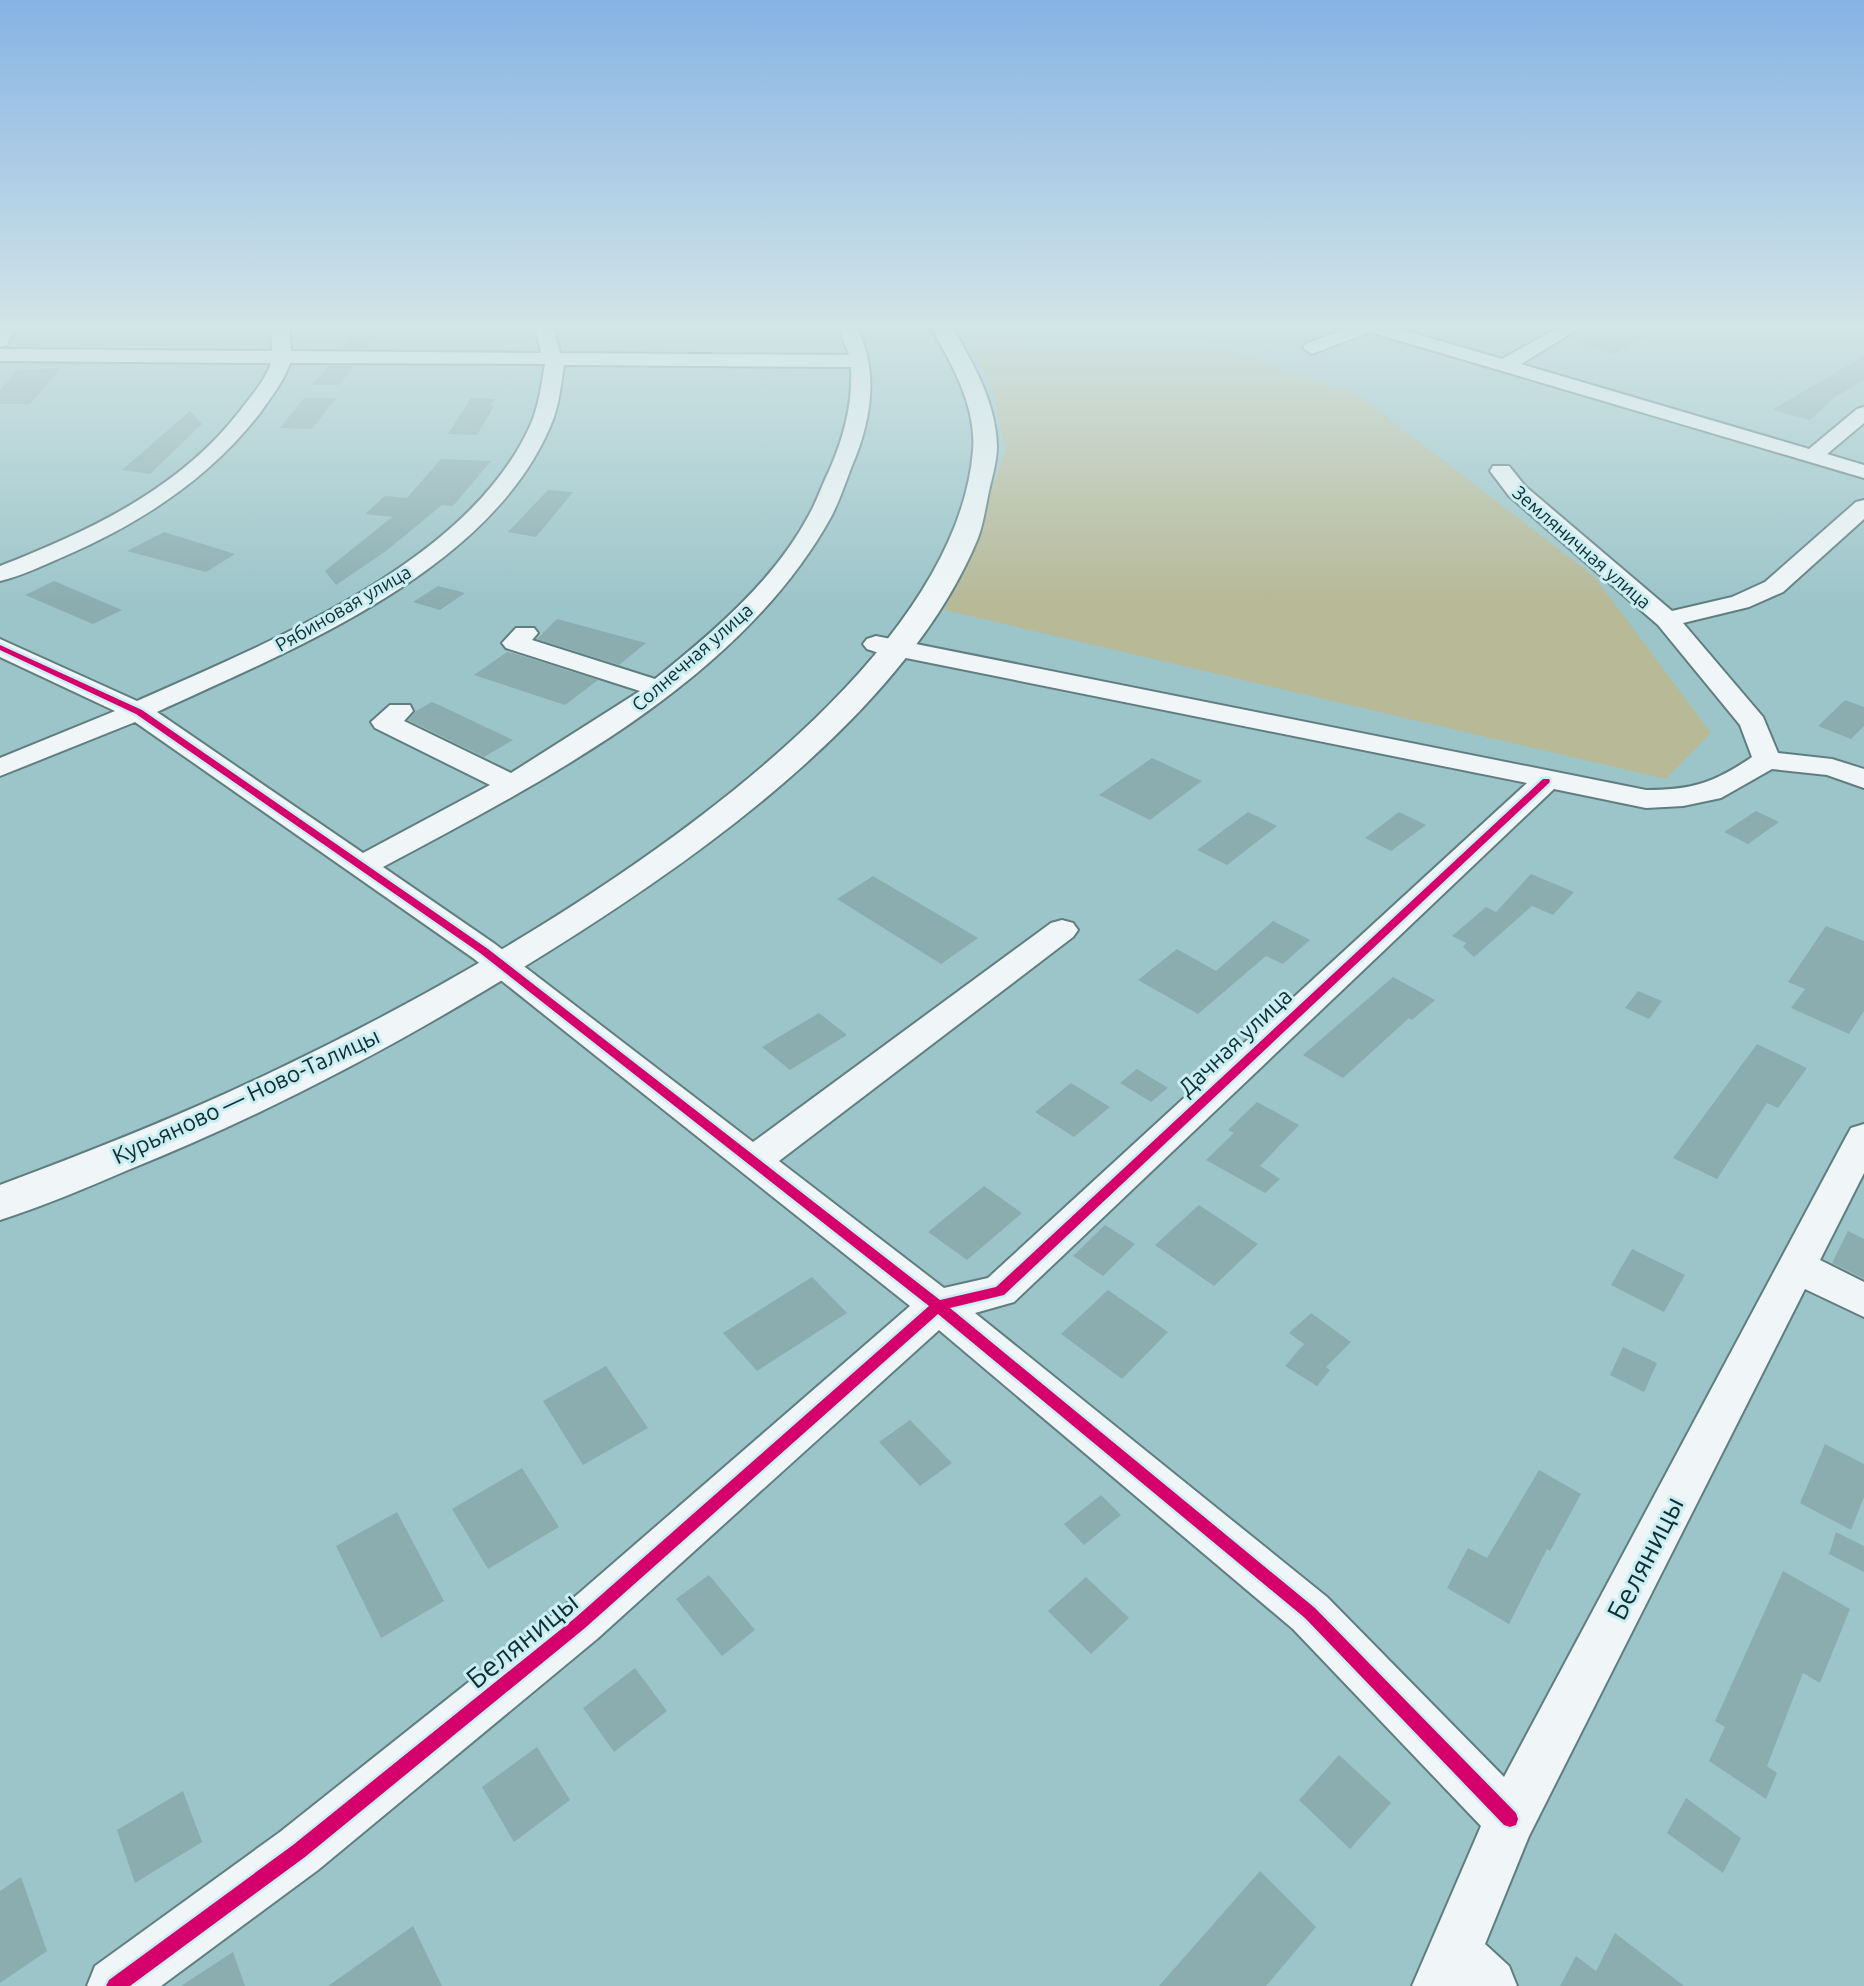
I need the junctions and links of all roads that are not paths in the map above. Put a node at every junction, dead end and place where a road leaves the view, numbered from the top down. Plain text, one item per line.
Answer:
1 (246, 419) edge
2 (541, 419) edge
3 (858, 419) edge
4 (962, 419) edge
5 (979, 419) edge
6 (1687, 419) edge
7 (1858, 419) edge
8 (1813, 456) junction
9 (1501, 471) dead end
10 (1864, 472) edge
11 (1864, 507) edge
12 (0, 574) edge
13 (1667, 620) junction
14 (526, 633) dead end
15 (887, 646) junction
16 (0, 647) edge
17 (658, 688) junction
18 (400, 711) dead end
19 (139, 712) junction
20 (1767, 760) junction
21 (0, 768) edge
22 (1861, 773) edge
23 (1546, 780) junction
24 (513, 785) junction
25 (361, 866) junction
26 (1062, 930) dead end
27 (493, 958) junction
28 (1864, 1137) edge
29 (752, 1162) junction
30 (0, 1178) edge
31 (0, 1203) edge
32 (1796, 1266) junction
33 (1864, 1301) edge
34 (938, 1306) junction
35 (1510, 1819) junction
36 (1461, 1975) edge
37 (116, 1986) edge

1 - 12 street
2 - 19 street, Рябиновая улица
3 - 17 street, Солнечная улица
4 - 15 main road, Курьяново — Ново-Талицы
5 - 15 main road, Курьяново — Ново-Талицы
6 - 8 street
7 - 8 street
8 - 10 street
9 - 13 street, Земляничная улица
11 - 13 street, Земляничная улица
13 - 20 street, Земляничная улица
14 - 17 street
15 - 23 street
15 - 27 main road, Курьяново — Ново-Талицы
16 - 19 street
17 - 24 street, Солнечная улица
18 - 24 street
19 - 21 street, Рябиновая улица
19 - 25 street
20 - 22 street
20 - 23 street
23 - 34 street, Дачная улица
24 - 25 street, Солнечная улица
25 - 27 street
26 - 29 street
27 - 29 street
27 - 30 main road, Курьяново — Ново-Талицы
27 - 31 main road, Курьяново — Ново-Талицы
28 - 32 street, Беляницы
29 - 34 street
32 - 33 street
32 - 35 street, Беляницы
34 - 35 street
34 - 37 street, Беляницы
35 - 36 street, Беляницы

